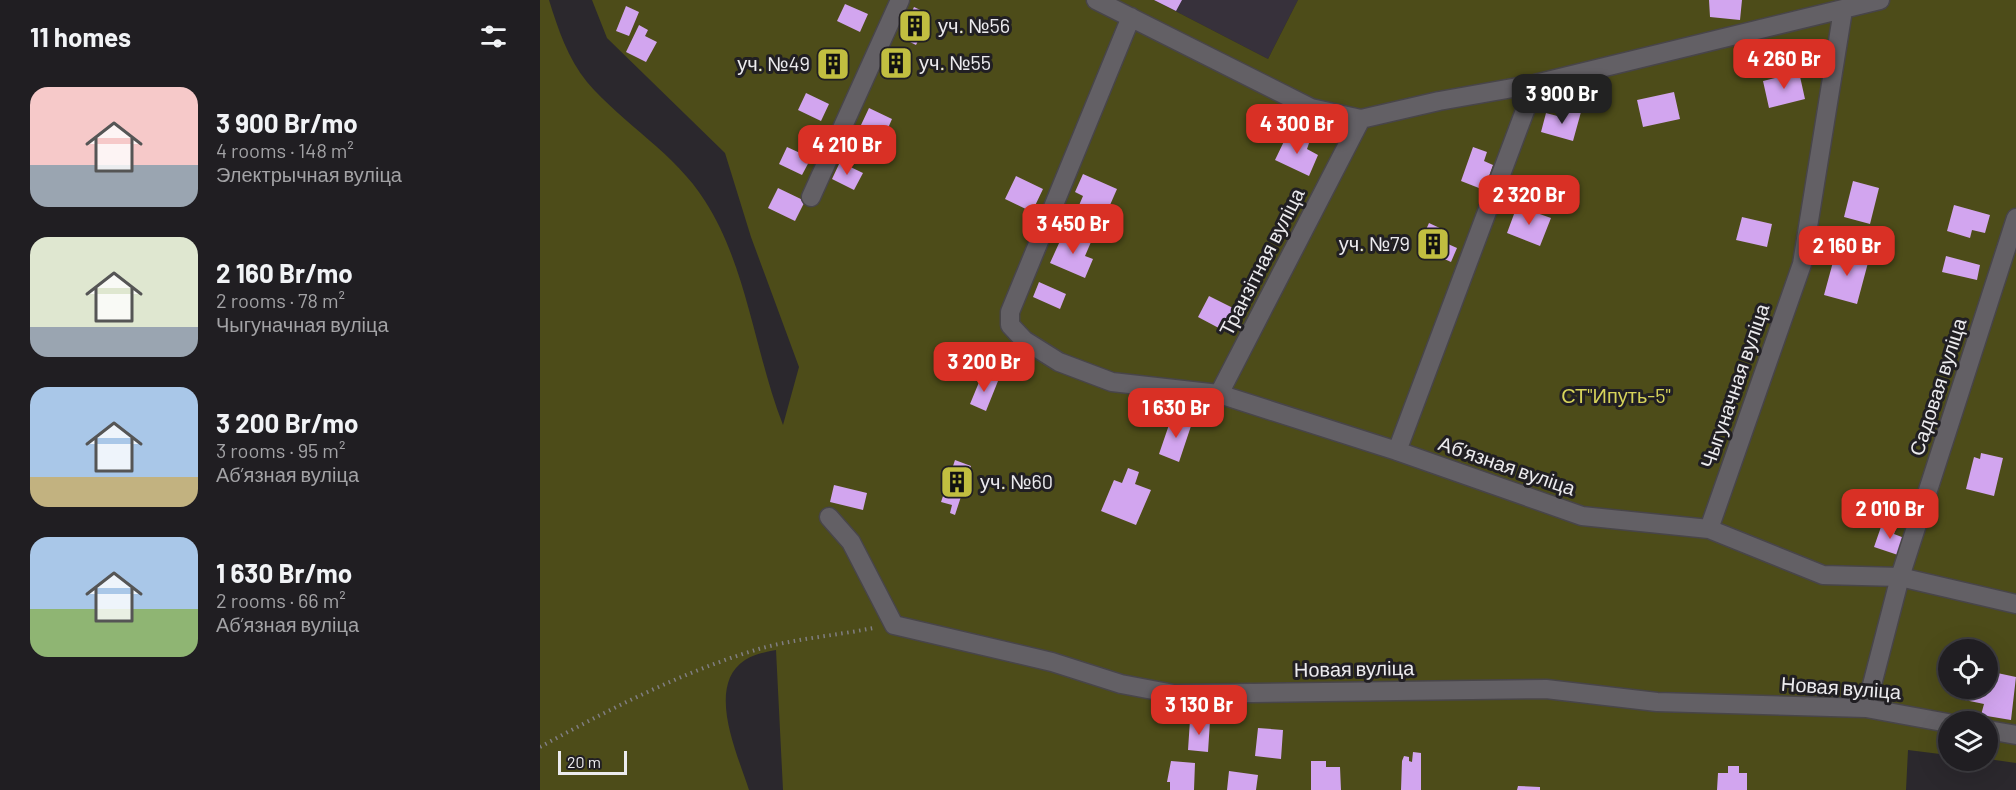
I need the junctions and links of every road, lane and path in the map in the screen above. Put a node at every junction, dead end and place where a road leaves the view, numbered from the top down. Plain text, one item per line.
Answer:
1 (900, 0) edge
2 (1096, 0) edge
3 (1880, 0) edge
4 (1843, 10) junction
5 (1131, 17) junction
6 (1535, 84) junction
7 (1361, 119) junction
8 (812, 197) dead end
9 (2016, 218) edge
10 (1220, 394) junction
11 (1397, 451) junction
12 (829, 517) dead end
13 (1709, 529) junction
14 (1900, 577) junction
15 (2016, 604) edge
16 (894, 625) junction
17 (1866, 708) junction
18 (1938, 721) edge
19 (1998, 732) edge
20 (2016, 735) edge
21 (540, 747) edge

1 - 8 street
2 - 5 street
3 - 4 street
4 - 6 street
4 - 13 street, Чыгуначная вуліца
5 - 7 street
5 - 10 street, Абʼязная вуліца
6 - 7 street
6 - 11 street
7 - 10 street, Транзітная вуліца
9 - 14 street, Садовая вуліца
10 - 11 street, Абʼязная вуліца
11 - 13 street, Абʼязная вуліца
12 - 16 street
13 - 14 street, Абʼязная вуліца
14 - 15 street, Абʼязная вуліца
14 - 17 street, Садовая вуліца
16 - 17 street, Новая вуліца
16 - 21 path
17 - 18 street, Новая вуліца
19 - 20 street

